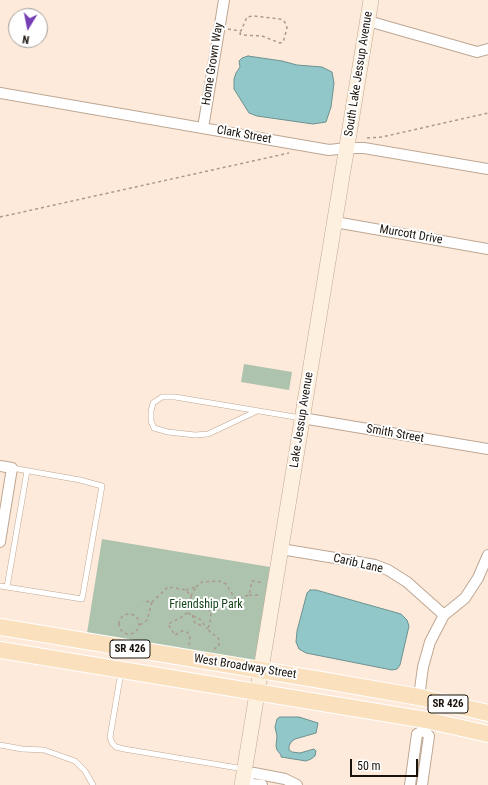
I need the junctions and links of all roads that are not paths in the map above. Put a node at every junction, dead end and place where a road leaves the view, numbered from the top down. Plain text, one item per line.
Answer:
1 (224, 0) edge
2 (371, 0) edge
3 (368, 21) junction
4 (488, 49) edge
5 (0, 93) edge
6 (203, 128) junction
7 (347, 148) junction
8 (488, 169) edge
9 (334, 222) junction
10 (488, 249) edge
11 (257, 411) junction
12 (302, 418) junction
13 (488, 449) edge
14 (0, 466) edge
15 (12, 468) junction
16 (27, 471) junction
17 (0, 542) edge
18 (281, 550) junction
19 (488, 555) edge
20 (0, 586) edge
21 (7, 587) junction
22 (444, 615) junction
23 (0, 627) edge
24 (0, 650) edge
25 (122, 670) junction
26 (261, 670) junction
27 (257, 692) junction
28 (419, 697) junction
29 (488, 713) edge
30 (425, 725) junction
31 (488, 734) edge
32 (0, 745) edge
33 (243, 777) edge
34 (93, 785) edge
35 (262, 785) edge
36 (297, 785) edge
37 (410, 785) edge
38 (422, 785) edge

1 - 6 street, Home Grown Way
2 - 3 street, South Lake Jessup Avenue
3 - 4 street
3 - 7 street, South Lake Jessup Avenue
5 - 6 street, Clark Street
6 - 7 street, Clark Street
7 - 8 street, Clark Street
7 - 9 street, Lake Jessup Avenue
9 - 10 street, Murcott Drive
9 - 12 street, Lake Jessup Avenue
11 - 11 lane
11 - 12 lane
12 - 13 street, Smith Street
12 - 18 street, Lake Jessup Avenue
14 - 15 street
15 - 16 lane
15 - 17 street
16 - 21 lane
16 - 21 lane
18 - 22 street, Carib Lane
18 - 26 street, Lake Jessup Avenue
19 - 22 street
20 - 21 lane
22 - 28 street
23 - 26 main road, West Broadway Street / SR 426
24 - 25 main road, West Broadway Street / SR 426
25 - 27 main road, West Broadway Street / SR 426
25 - 33 lane
26 - 27 street, Lake Jessup Avenue
26 - 28 main road, West Broadway Street / SR 426
27 - 30 main road, West Broadway Street / SR 426
27 - 33 street, Lake Jessup Avenue
28 - 29 main road, West Broadway Street / SR 426
30 - 31 main road, West Broadway Street / SR 426
30 - 37 street
30 - 38 street
32 - 34 lane
33 - 35 street
33 - 36 street

